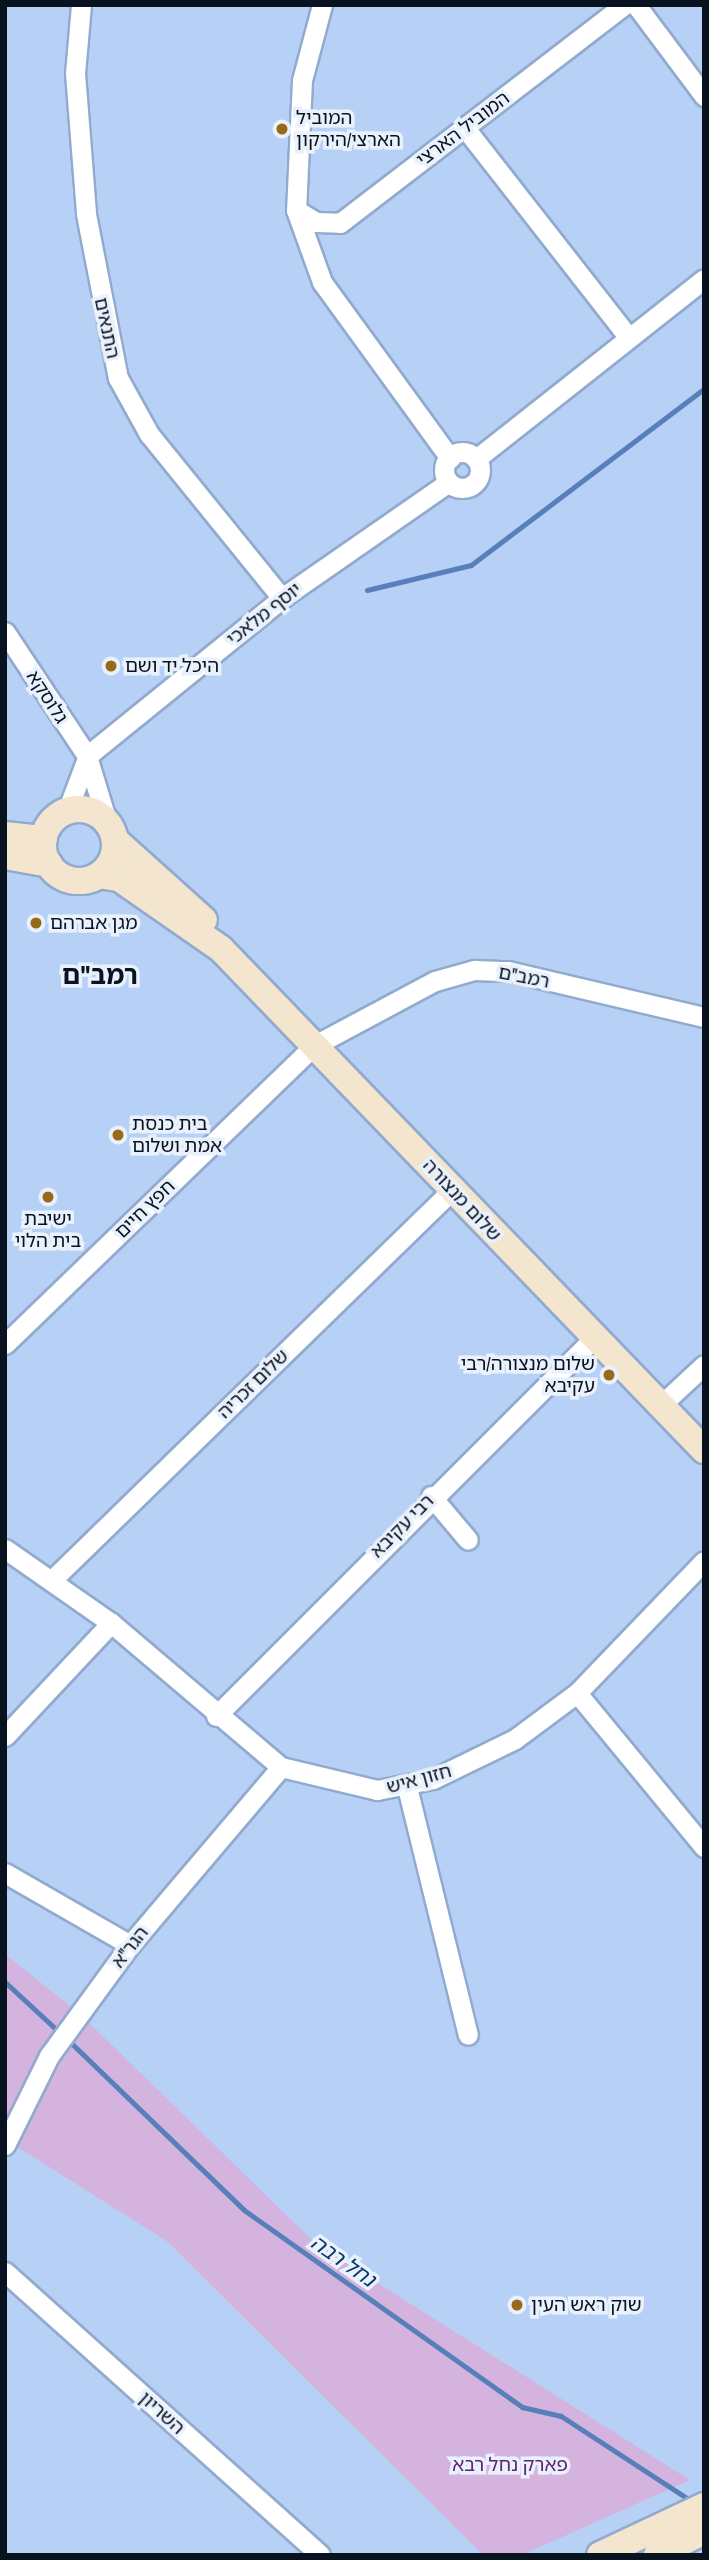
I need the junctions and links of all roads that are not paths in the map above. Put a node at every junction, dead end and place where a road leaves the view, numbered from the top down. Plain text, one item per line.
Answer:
1 (81, 5) edge
2 (321, 5) edge
3 (624, 5) edge
4 (636, 5) edge
5 (704, 96) edge
6 (465, 128) junction
7 (296, 210) junction
8 (704, 279) edge
9 (629, 338) junction
10 (450, 458) junction
11 (476, 459) junction
12 (449, 482) junction
13 (282, 598) junction
14 (5, 632) edge
15 (86, 758) junction
16 (66, 811) junction
17 (111, 832) junction
18 (5, 835) edge
19 (46, 851) junction
20 (5, 856) edge
21 (99, 875) junction
22 (221, 949) junction
23 (704, 1017) edge
24 (315, 1045) junction
25 (452, 1190) junction
26 (592, 1340) junction
27 (5, 1344) edge
28 (704, 1365) edge
29 (662, 1404) junction
30 (704, 1450) edge
31 (431, 1496) junction
32 (467, 1539) dead end
33 (5, 1549) edge
34 (704, 1561) edge
35 (54, 1578) junction
36 (111, 1623) junction
37 (577, 1693) junction
38 (216, 1716) junction
39 (5, 1736) edge
40 (281, 1767) junction
41 (407, 1787) junction
42 (704, 1847) edge
43 (5, 1873) edge
44 (130, 1945) junction
45 (468, 2035) dead end
46 (5, 2146) edge
47 (5, 2272) edge
48 (704, 2505) edge
49 (684, 2532) edge
50 (320, 2555) edge
51 (600, 2555) edge
52 (657, 2555) edge

1 - 13 street, התנאים
2 - 7 street
3 - 6 street, המוביל הארצי
4 - 5 street
6 - 7 street, המוביל הארצי
6 - 9 street
7 - 10 street
8 - 9 street
9 - 11 street
10 - 11 street
10 - 12 street
11 - 12 street
12 - 13 street, יוסף מלאכי
13 - 15 street, יוסף מלאכי
14 - 15 street, גלוסקא
15 - 16 street
15 - 17 street, גלוסקא
16 - 17 street
16 - 19 street
17 - 21 street
17 - 22 street, שלום מנצורה
18 - 19 street
19 - 20 street
19 - 21 street
21 - 22 street, שלום מנצורה
22 - 24 street, שלום מנצורה
23 - 24 street, רמב"ם
24 - 25 street, שלום מנצורה
24 - 27 street, חפץ חיים
25 - 26 street, שלום מנצורה
25 - 35 street, שלום זכריה
26 - 29 street, שלום מנצורה
26 - 31 street, רבי עקיבא
28 - 29 street
29 - 30 street, שלום מנצורה
31 - 32 street
31 - 38 street, רבי עקיבא
33 - 35 street, חזון איש
34 - 37 street, חזון איש
35 - 36 street, חזון איש
36 - 38 street, חזון איש
36 - 39 street
37 - 41 street, חזון איש
37 - 42 street
38 - 40 street, חזון איש
40 - 41 street, חזון איש
40 - 44 street, הגר"א
41 - 45 street
43 - 44 street
44 - 46 street, הגר"א
47 - 50 street, השריון
48 - 49 street
49 - 51 street
49 - 52 street

